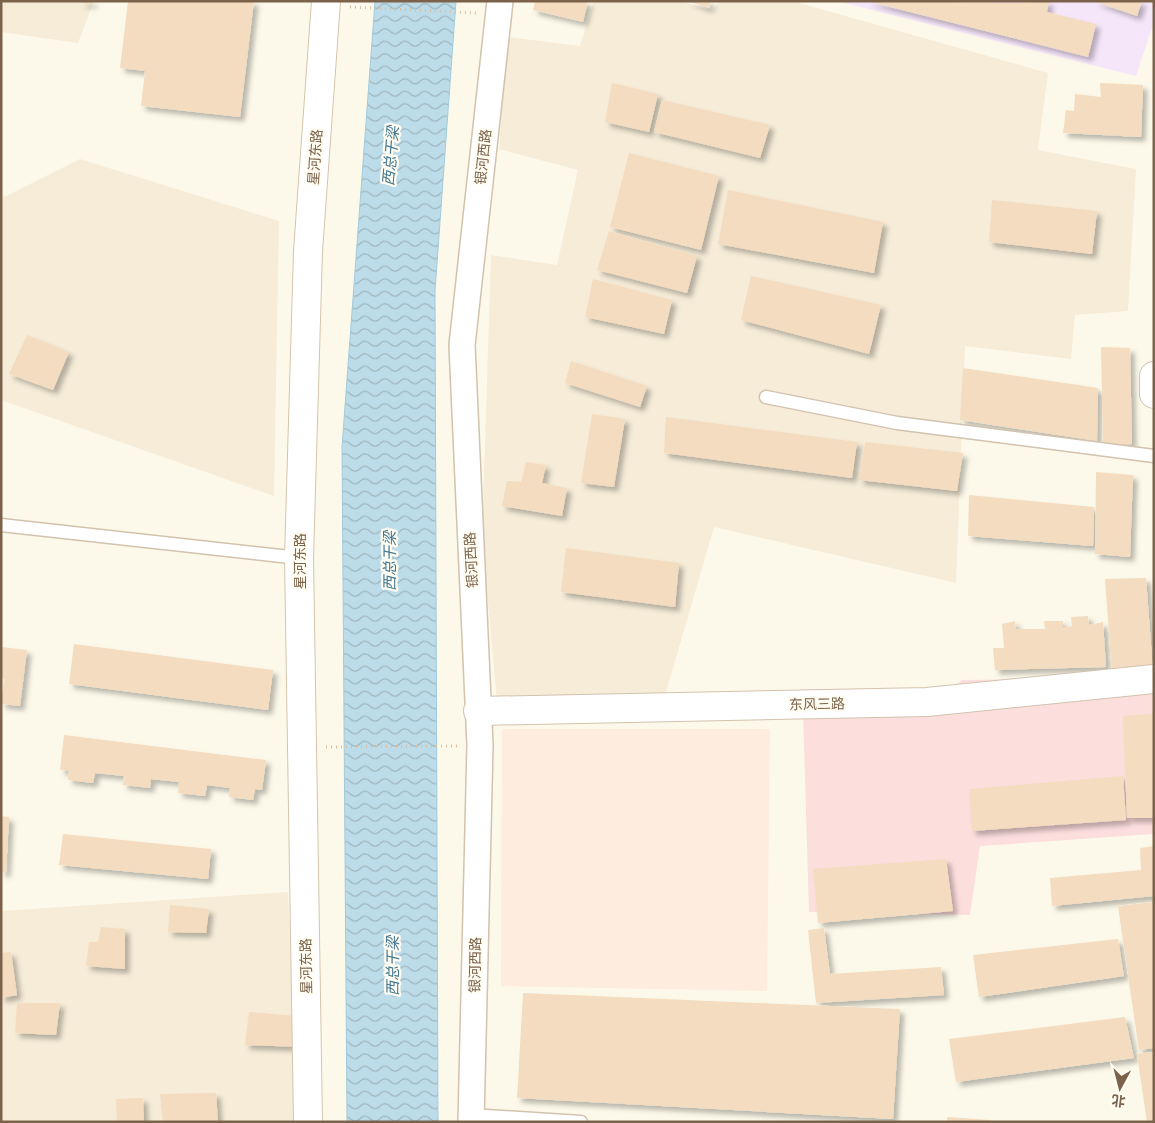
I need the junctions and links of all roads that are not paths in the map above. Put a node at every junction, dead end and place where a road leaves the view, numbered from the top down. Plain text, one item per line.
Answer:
1 (326, 3) edge
2 (500, 7) edge
3 (1154, 376) edge
4 (1154, 394) edge
5 (766, 397) dead end
6 (1154, 456) edge
7 (1, 525) edge
8 (299, 558) junction
9 (1154, 679) edge
10 (478, 711) junction
11 (471, 1118) edge
12 (308, 1122) edge
13 (580, 1122) edge

1 - 8 main road, 星河东路
2 - 10 street, 银河西路
3 - 4 main road
5 - 6 lane
7 - 8 lane
8 - 12 main road, 星河东路
9 - 10 main road, 东风三路
10 - 11 street, 银河西路
11 - 13 lane

